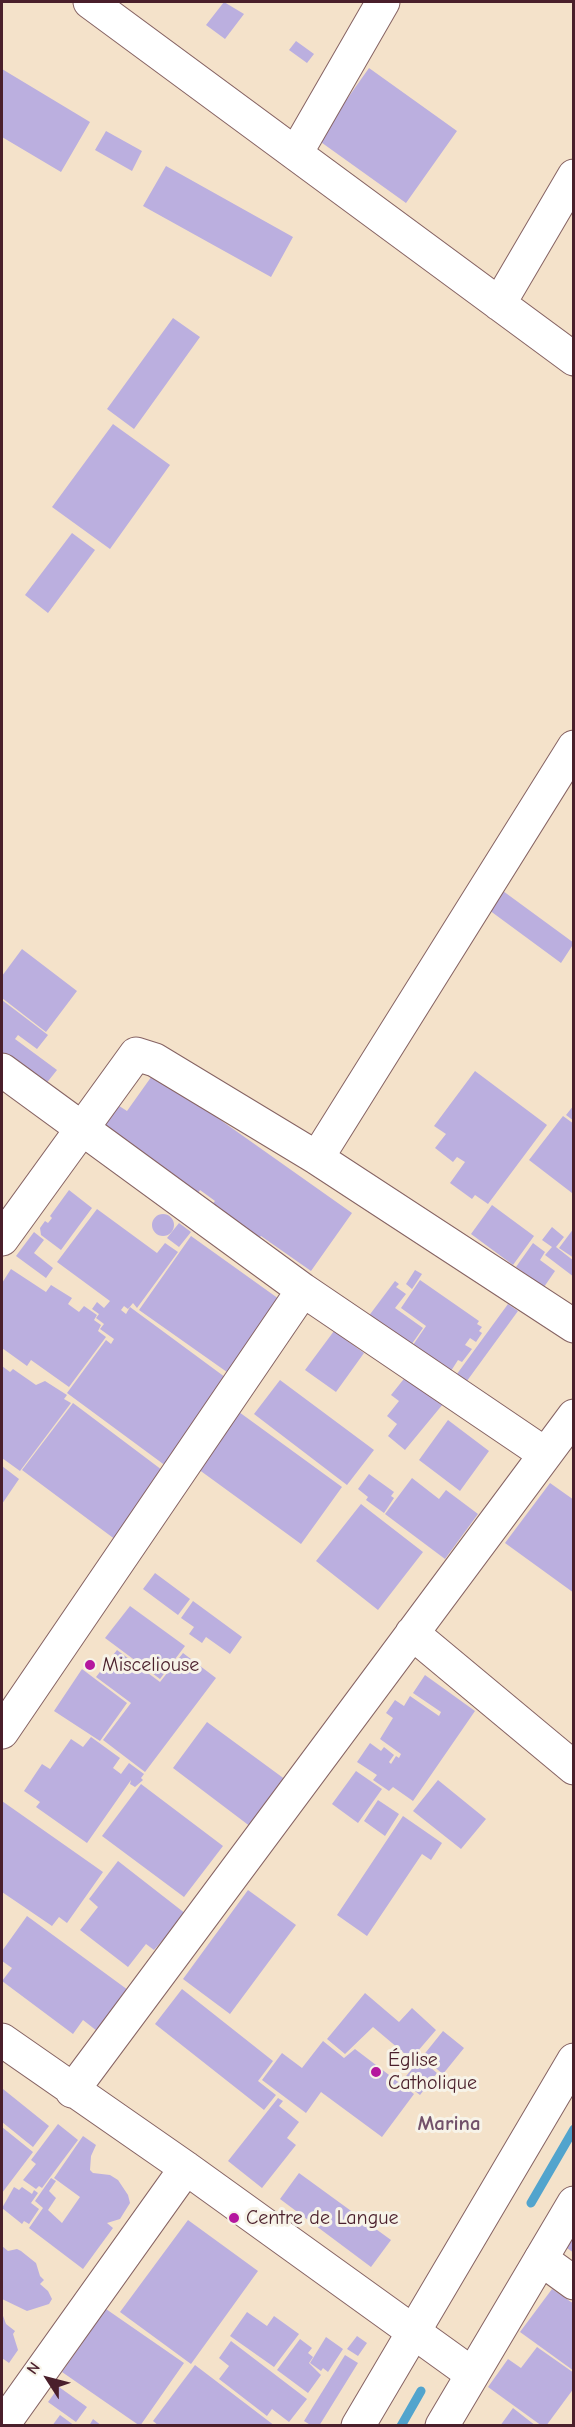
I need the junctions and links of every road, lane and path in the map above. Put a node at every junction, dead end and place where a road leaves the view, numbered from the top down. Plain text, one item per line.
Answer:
1 (90, 2) edge
2 (383, 2) edge
3 (296, 153) junction
4 (573, 176) edge
5 (499, 304) junction
6 (573, 358) edge
7 (573, 747) edge
8 (2, 1070) edge
9 (81, 1130) junction
10 (317, 1158) junction
11 (2, 1239) edge
12 (303, 1290) junction
13 (573, 1326) edge
14 (573, 1416) edge
15 (545, 1454) junction
16 (412, 1633) junction
17 (2, 1732) edge
18 (573, 1768) edge
19 (2, 2040) edge
20 (573, 2060) edge
21 (72, 2091) junction
22 (186, 2168) junction
23 (573, 2204) edge
24 (541, 2259) junction
25 (573, 2283) edge
26 (414, 2332) junction
27 (472, 2374) junction
28 (5, 2416) edge
29 (358, 2426) edge
30 (442, 2426) edge

1 - 3 street
2 - 3 street
3 - 5 street
4 - 5 street
5 - 6 street
7 - 10 street
8 - 9 street
9 - 10 street
9 - 11 street
9 - 12 street
10 - 13 street
12 - 15 street
12 - 17 street
14 - 15 street
15 - 16 street
16 - 18 street
16 - 21 street
19 - 21 street
20 - 26 street
21 - 22 street
22 - 26 street
22 - 28 street
23 - 24 street
24 - 25 street
24 - 27 street
26 - 27 street
26 - 29 street
27 - 30 street

